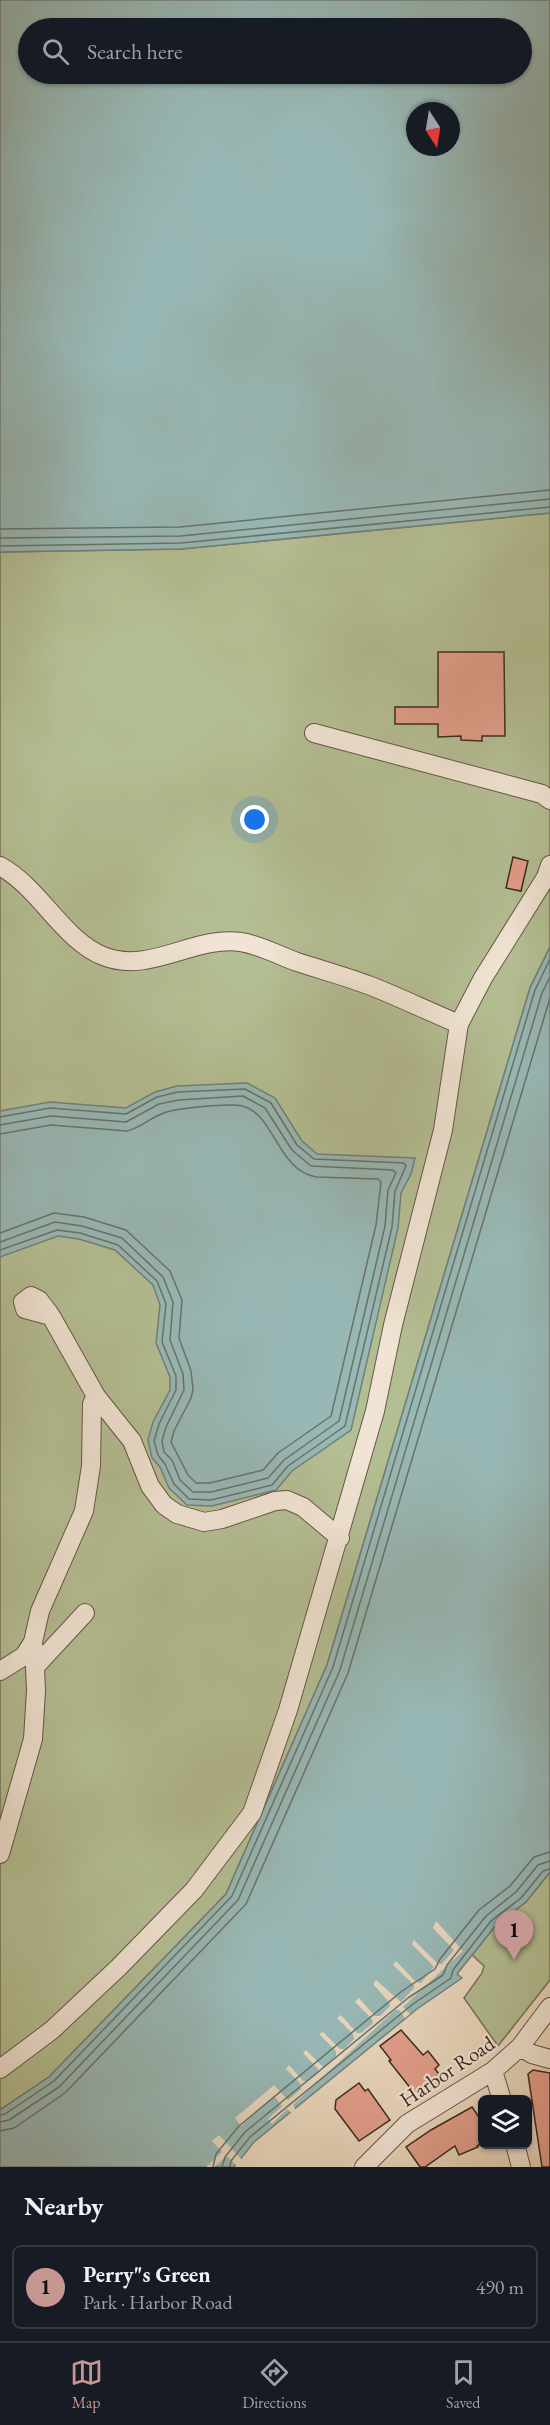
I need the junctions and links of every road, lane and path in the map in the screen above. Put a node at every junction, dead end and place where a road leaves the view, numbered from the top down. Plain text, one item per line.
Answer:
1 (314, 733) dead end
2 (550, 800) edge
3 (550, 865) edge
4 (0, 866) edge
5 (459, 1024) junction
6 (49, 1313) dead end
7 (96, 1396) junction
8 (340, 1538) junction
9 (85, 1613) dead end
10 (33, 1642) junction
11 (34, 1667) junction
12 (0, 1671) edge
13 (0, 1854) edge
14 (550, 2007) edge
15 (520, 2047) junction
16 (550, 2059) edge
17 (0, 2069) edge
18 (494, 2071) junction
19 (501, 2095) edge
20 (515, 2149) edge
21 (364, 2167) edge
22 (521, 2167) edge

1 - 2 street
3 - 5 street
4 - 5 street
5 - 8 street
6 - 7 street
7 - 8 street
7 - 10 street
8 - 17 street
9 - 11 street
10 - 11 street
10 - 12 street
11 - 13 street
14 - 15 street, Harbor Road
15 - 16 street
15 - 18 street, Harbor Road
18 - 19 street
18 - 21 street, Harbor Road
20 - 22 street

